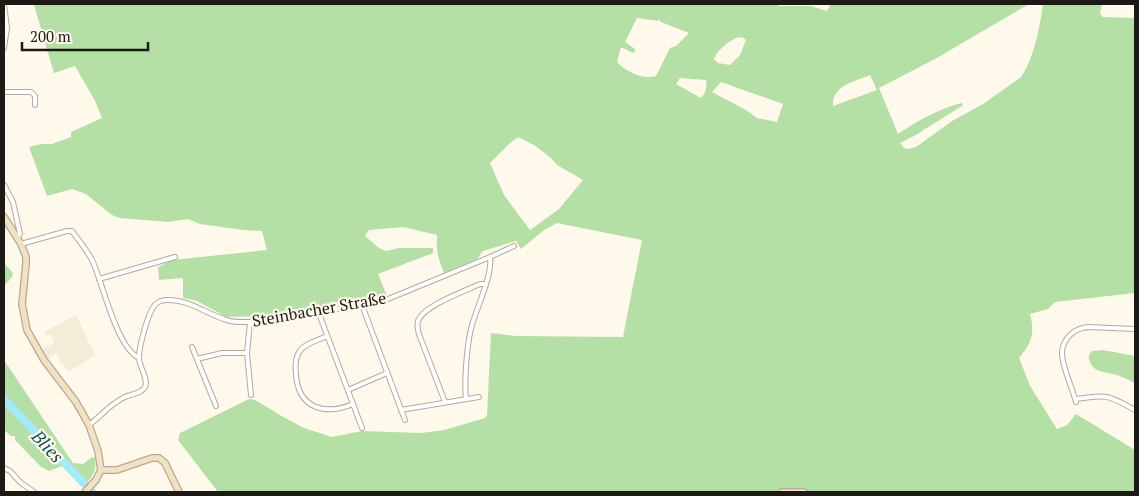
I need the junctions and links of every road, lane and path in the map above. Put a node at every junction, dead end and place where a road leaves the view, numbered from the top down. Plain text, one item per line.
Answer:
1 (4, 4) edge
2 (4, 48) edge
3 (4, 92) edge
4 (36, 104) dead end
5 (4, 185) edge
6 (4, 217) edge
7 (17, 237) junction
8 (21, 244) junction
9 (514, 246) dead end
10 (175, 257) dead end
11 (490, 257) junction
12 (99, 279) junction
13 (485, 284) junction
14 (362, 305) junction
15 (318, 311) junction
16 (250, 322) junction
17 (1135, 329) edge
18 (327, 336) junction
19 (192, 347) dead end
20 (247, 353) junction
21 (139, 358) junction
22 (197, 359) junction
23 (387, 373) junction
24 (348, 390) junction
25 (251, 395) dead end
26 (479, 397) dead end
27 (466, 399) junction
28 (445, 402) junction
29 (353, 404) junction
30 (216, 406) dead end
31 (401, 410) junction
32 (1135, 410) edge
33 (405, 420) dead end
34 (89, 425) junction
35 (362, 428) dead end
36 (4, 468) edge
37 (101, 470) junction
38 (34, 492) edge
39 (84, 492) edge
40 (179, 492) edge
41 (782, 492) edge
42 (804, 492) edge

1 - 2 street
3 - 4 street
5 - 7 street
6 - 7 main road
7 - 8 main road
8 - 12 street
8 - 34 main road
9 - 11 street, Steinbacher Straße
10 - 12 street
11 - 13 street
11 - 14 street, Steinbacher Straße
12 - 21 street
13 - 27 street
13 - 28 street
14 - 15 street, Steinbacher Straße
14 - 23 street
15 - 16 street, Steinbacher Straße
15 - 18 street
16 - 20 street
16 - 21 street, Steinbacher Straße
17 - 32 street
18 - 24 street
18 - 29 street
19 - 22 street
20 - 22 street
20 - 25 street
21 - 34 street, Steinbacher Straße
22 - 30 street
23 - 24 street
23 - 31 street
24 - 29 street
26 - 27 street
27 - 28 street
28 - 31 street
29 - 35 street
31 - 33 street
34 - 37 main road
36 - 38 street
37 - 39 main road
37 - 40 main road
41 - 42 main road

